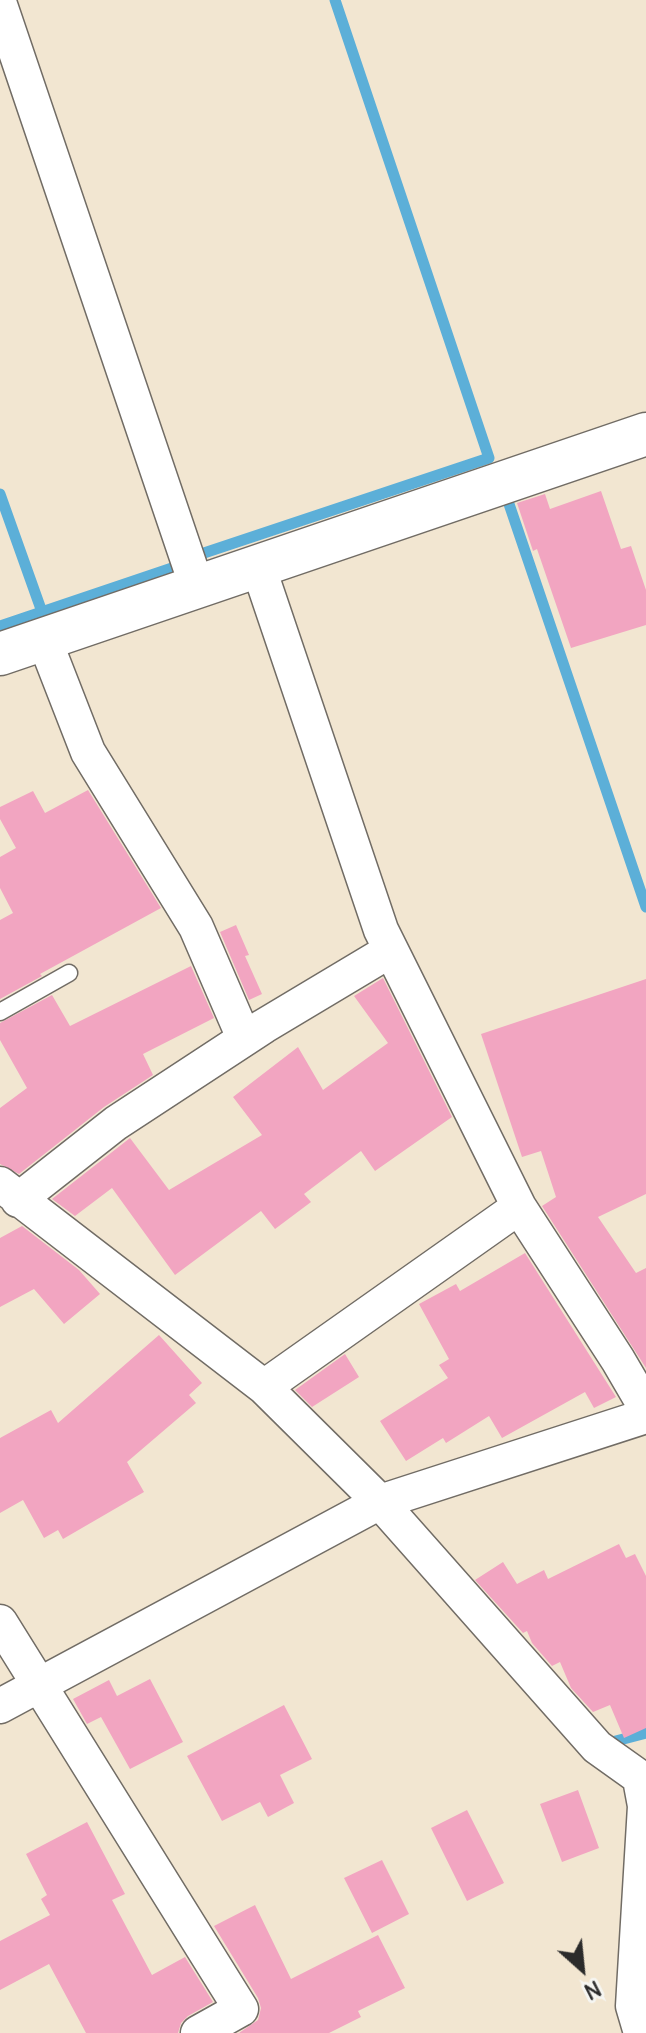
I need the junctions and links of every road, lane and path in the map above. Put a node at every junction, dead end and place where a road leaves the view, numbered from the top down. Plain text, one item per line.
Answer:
1 (0, 5) edge
2 (646, 434) edge
3 (258, 566) junction
4 (197, 587) junction
5 (44, 639) junction
6 (0, 654) edge
7 (391, 950) junction
8 (69, 973) dead end
9 (0, 1012) edge
10 (244, 1038) junction
11 (9, 1192) edge
12 (519, 1207) junction
13 (264, 1387) junction
14 (646, 1408) edge
15 (646, 1416) edge
16 (380, 1502) junction
17 (0, 1622) edge
18 (39, 1687) junction
19 (0, 1706) edge
20 (643, 1780) edge
21 (198, 2033) edge
22 (641, 2033) edge

1 - 4 street
2 - 3 street
3 - 4 street
3 - 7 street
4 - 5 street
5 - 6 street
5 - 10 street
7 - 10 street
7 - 12 street
8 - 9 lane
10 - 11 street
11 - 13 street
12 - 13 street
12 - 14 street
13 - 16 street
15 - 16 street
16 - 18 street
16 - 20 street
17 - 18 street
18 - 19 street
18 - 21 street
20 - 22 street

